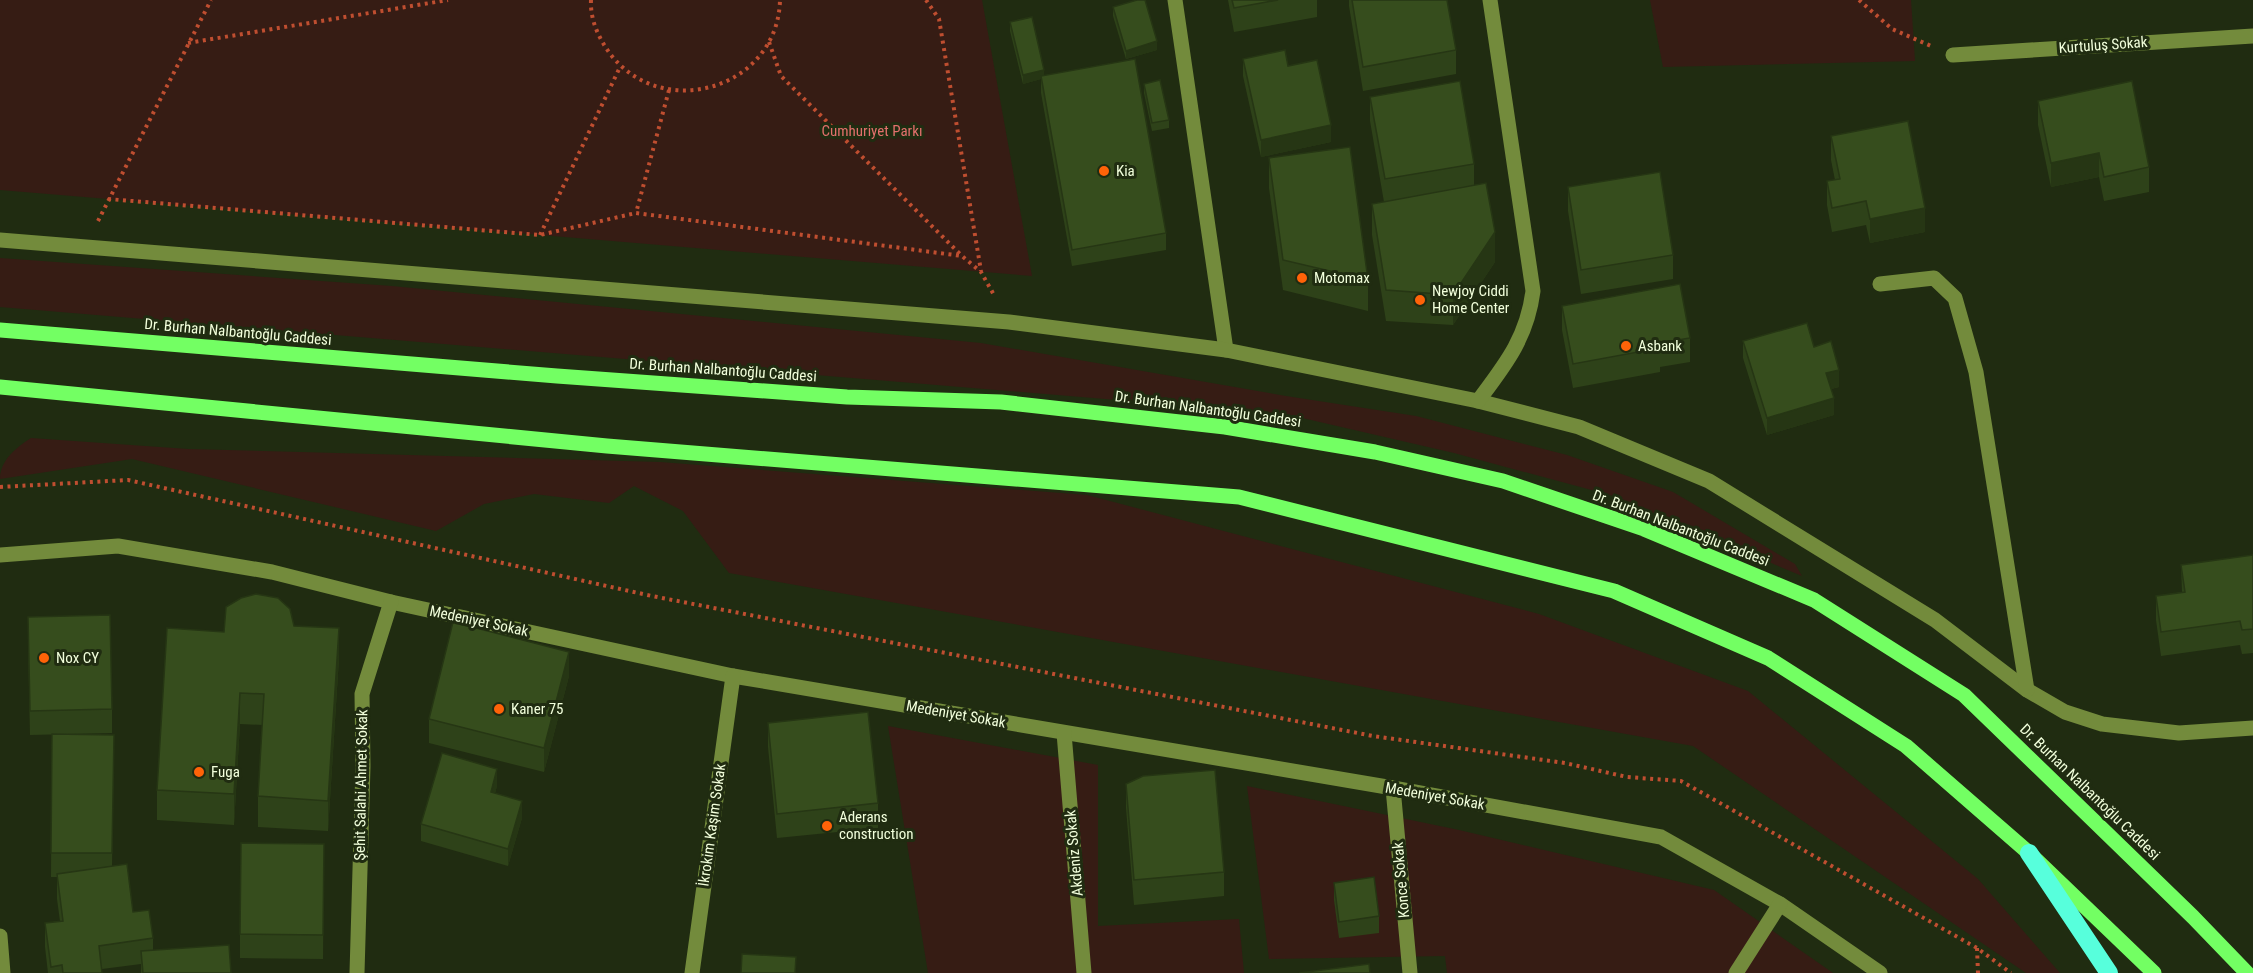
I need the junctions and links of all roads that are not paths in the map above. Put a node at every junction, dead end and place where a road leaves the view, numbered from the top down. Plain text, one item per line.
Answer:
1 (1175, 0) edge
2 (1490, 0) edge
3 (2253, 36) edge
4 (1953, 55) road end
5 (0, 240) edge
6 (1880, 284) dead end
7 (0, 330) edge
8 (1226, 350) junction
9 (0, 387) edge
10 (1478, 401) junction
11 (0, 555) edge
12 (391, 602) junction
13 (733, 676) junction
14 (2027, 690) junction
15 (2253, 728) edge
16 (1064, 733) junction
17 (1393, 788) junction
18 (2029, 853) junction
19 (1780, 904) junction
20 (0, 936) edge
21 (3, 973) edge
22 (357, 973) edge
23 (692, 973) edge
24 (1084, 973) edge
25 (1410, 973) edge
26 (1736, 973) edge
27 (1880, 973) edge
28 (2109, 973) edge
29 (2154, 973) edge
30 (2247, 973) edge

1 - 8 street
2 - 10 street
3 - 4 street, Kurtuluş Sokak
5 - 8 street
6 - 14 street
7 - 30 main road, Dr. Burhan Nalbantoğlu Caddesi
8 - 10 street
9 - 18 main road
10 - 14 street
11 - 12 street, Medeniyet Sokak
12 - 13 street, Medeniyet Sokak
12 - 22 street, Şehit Salahi Ahmet Sokak
13 - 16 street, Medeniyet Sokak
13 - 23 street, İkrokim Kaşim Sokak
14 - 15 street
16 - 17 street, Medeniyet Sokak
16 - 24 street, Akdeniz Sokak
17 - 19 street, Medeniyet Sokak
17 - 25 street, Konce Sokak
18 - 28 highway
18 - 29 main road
19 - 26 street
19 - 27 street, Medeniyet Sokak
20 - 21 street

